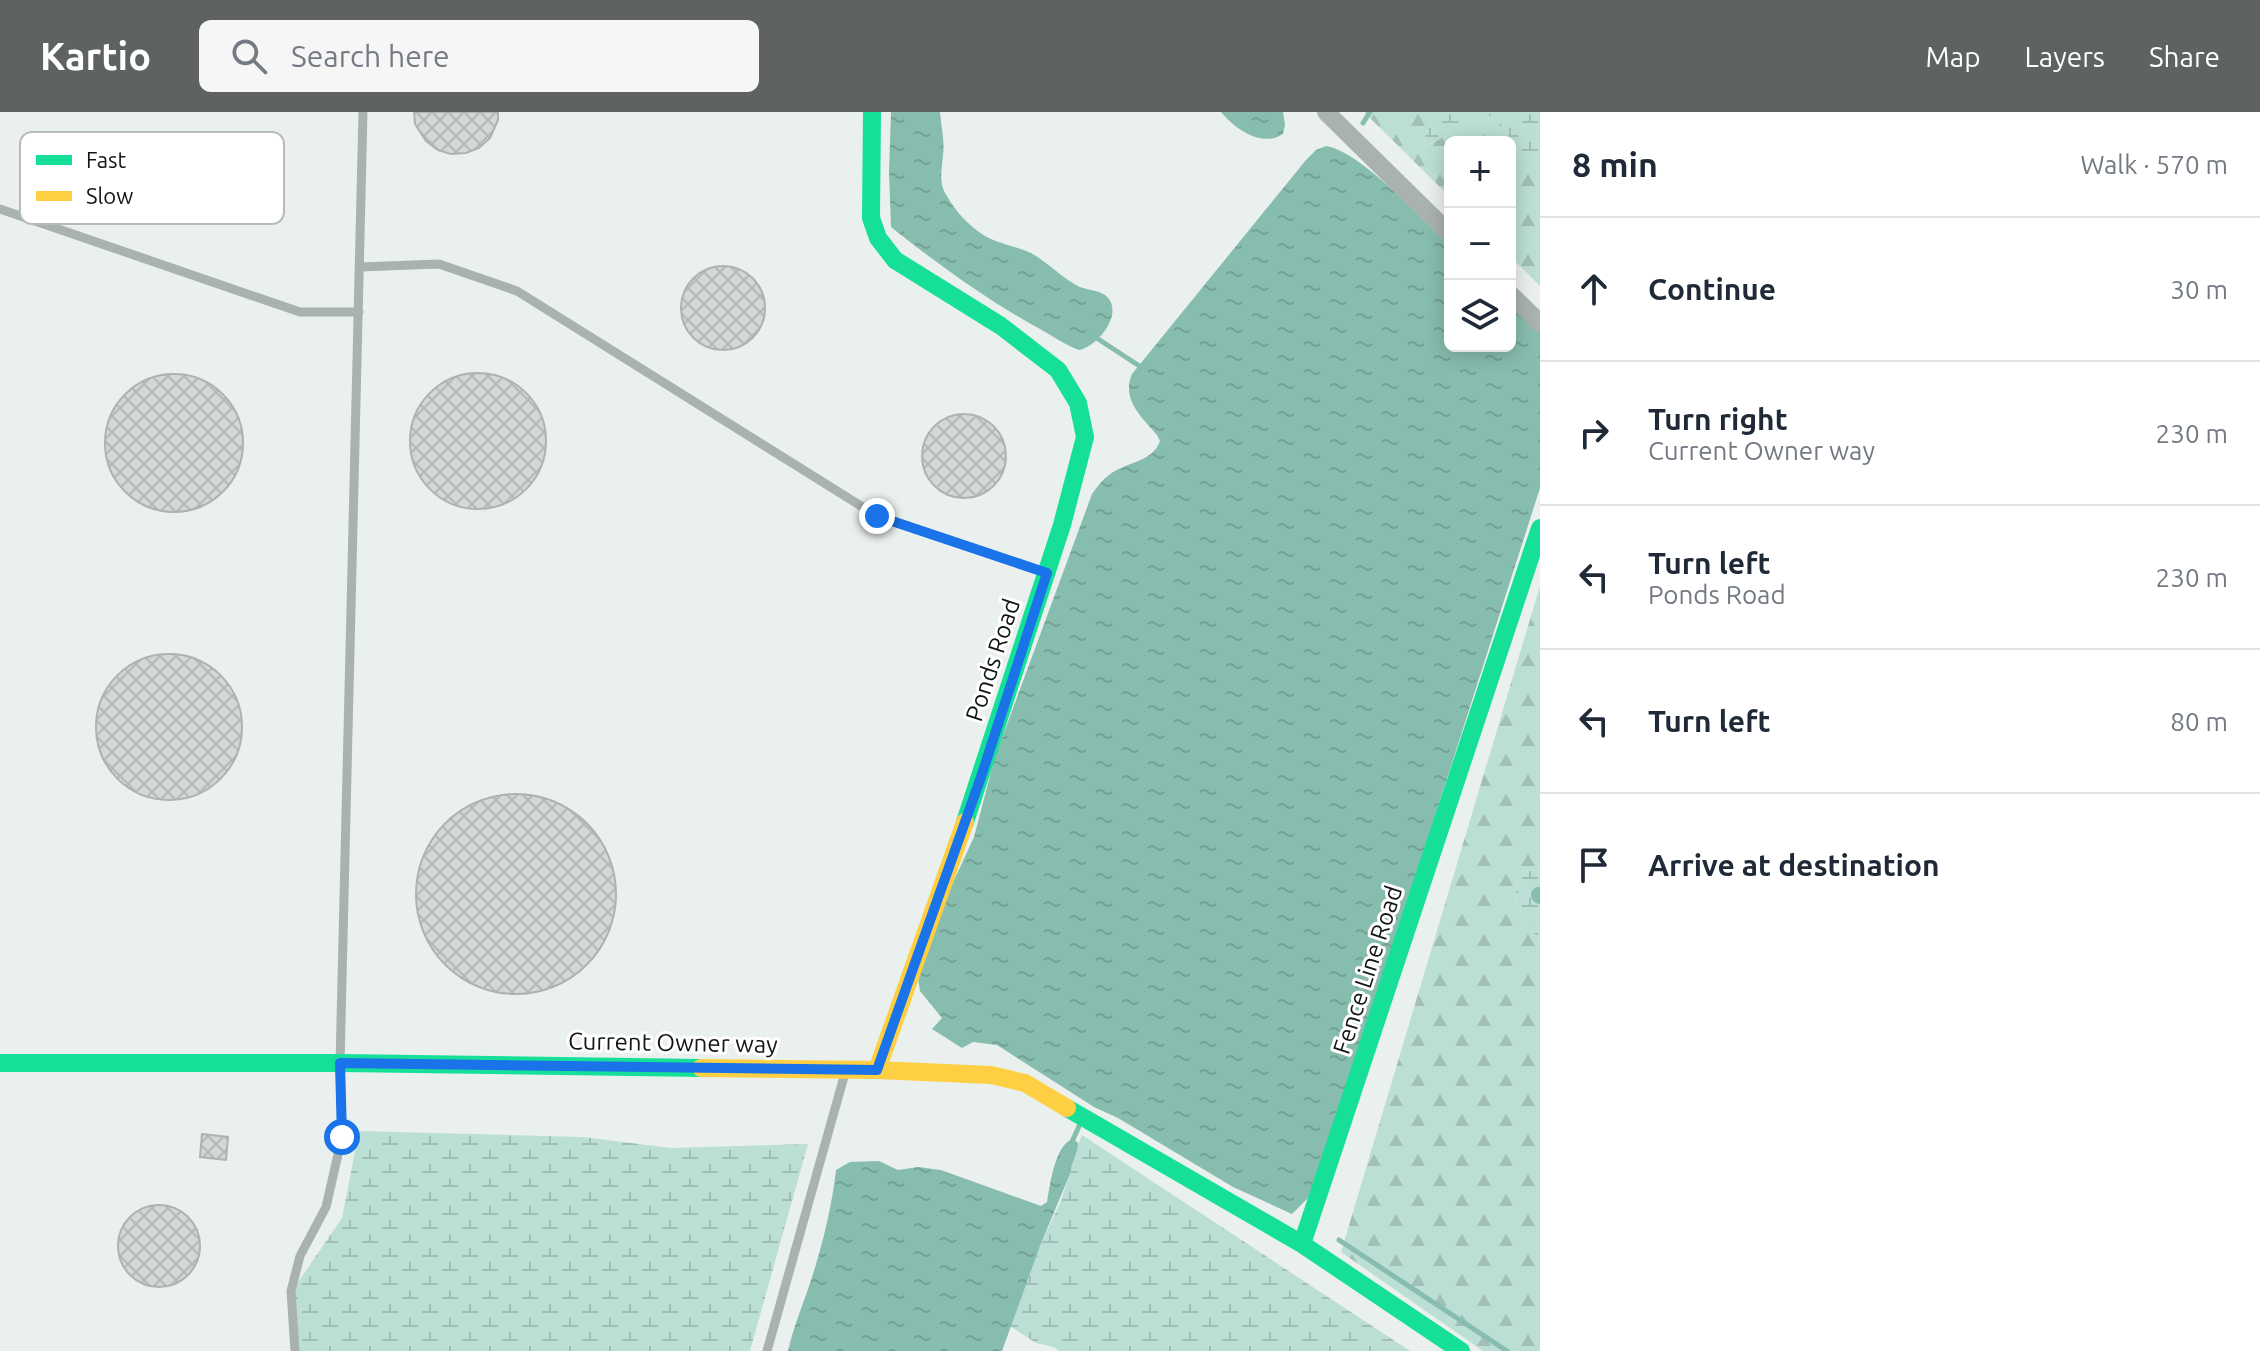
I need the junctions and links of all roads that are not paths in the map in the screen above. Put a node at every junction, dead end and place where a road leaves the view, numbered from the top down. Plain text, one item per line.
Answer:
1 (363, 112) edge
2 (872, 112) edge
3 (1326, 112) edge
4 (0, 209) edge
5 (20, 216) edge
6 (44, 224) edge
7 (1444, 228) edge
8 (360, 267) junction
9 (1516, 300) edge
10 (359, 312) junction
11 (1540, 323) edge
12 (1540, 528) edge
13 (1047, 573) junction
14 (0, 1063) edge
15 (340, 1063) junction
16 (846, 1070) junction
17 (877, 1070) junction
18 (1302, 1244) junction
19 (295, 1351) edge
20 (767, 1351) edge
21 (1461, 1351) edge

1 - 8 lane
2 - 13 street, Ponds Road
3 - 7 street
4 - 5 lane
6 - 10 lane
8 - 10 lane
8 - 13 lane
9 - 11 street
10 - 15 lane
12 - 18 street, Fence Line Road
13 - 17 street, Ponds Road
14 - 15 street, Current Owner way
15 - 16 street, Current Owner way
15 - 19 lane
16 - 17 street, Current Owner way
16 - 20 lane
17 - 18 street, Current Owner way
18 - 21 street

